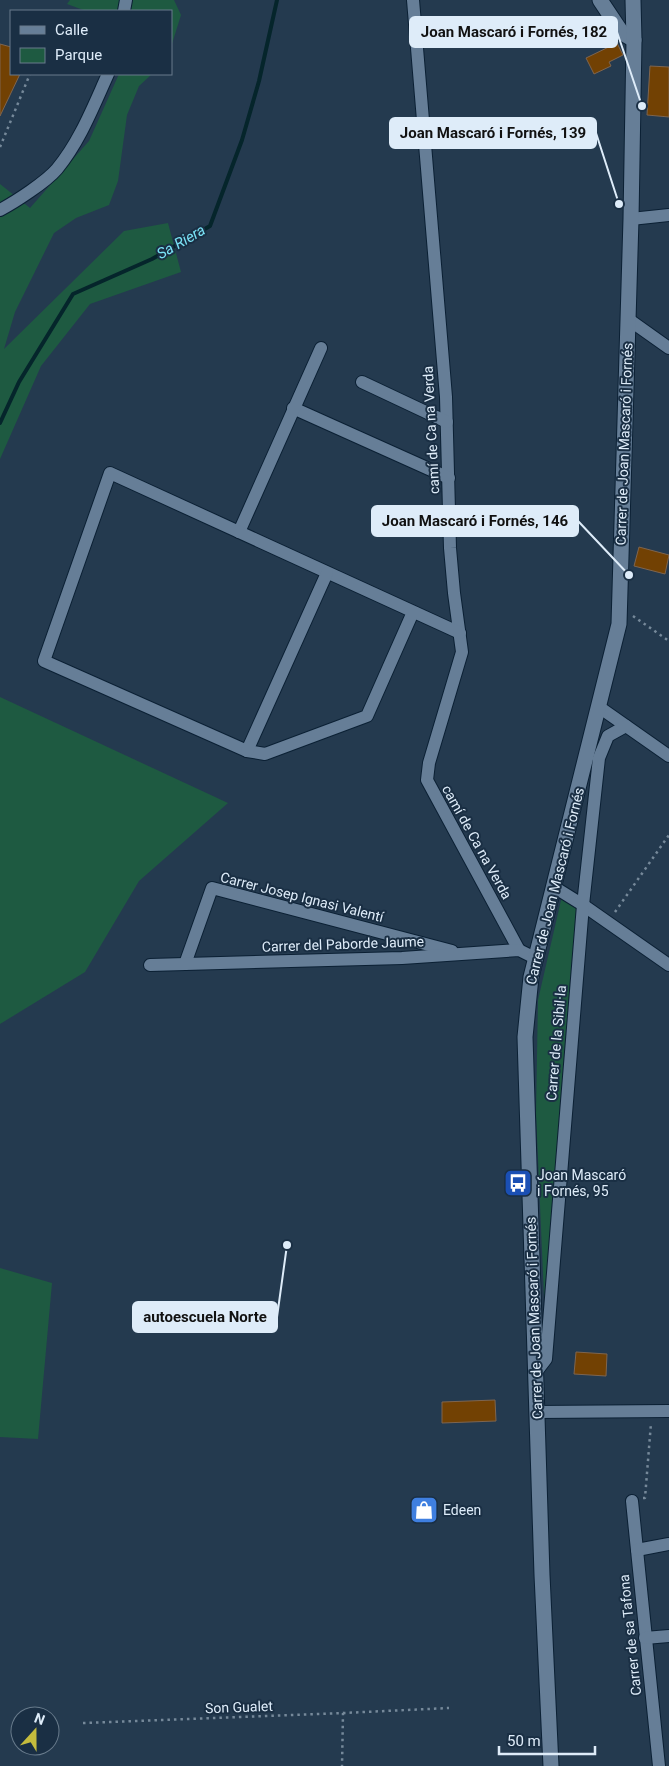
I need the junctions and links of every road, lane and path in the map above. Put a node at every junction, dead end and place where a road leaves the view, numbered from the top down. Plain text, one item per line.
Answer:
1 (413, 0) edge
2 (600, 0) edge
3 (633, 0) edge
4 (634, 40) junction
5 (30, 75) edge
6 (108, 75) edge
7 (0, 146) edge
8 (0, 210) edge
9 (669, 215) edge
10 (632, 219) junction
11 (628, 319) junction
12 (321, 348) dead end
13 (669, 348) edge
14 (362, 382) dead end
15 (293, 408) junction
16 (447, 422) junction
17 (449, 478) junction
18 (239, 532) junction
19 (327, 573) junction
20 (620, 607) junction
21 (413, 612) junction
22 (460, 633) junction
23 (669, 641) edge
24 (599, 707) junction
25 (626, 726) junction
26 (247, 751) junction
27 (669, 756) edge
28 (669, 835) edge
29 (554, 887) junction
30 (583, 905) junction
31 (607, 922) junction
32 (519, 950) junction
33 (462, 953) junction
34 (536, 958) junction
35 (185, 964) junction
36 (150, 965) dead end
37 (669, 965) edge
38 (536, 1372) junction
39 (537, 1412) junction
40 (652, 1412) junction
41 (669, 1412) edge
42 (632, 1501) joint
43 (669, 1544) edge
44 (638, 1550) junction
45 (669, 1636) edge
46 (645, 1638) junction
47 (449, 1708) dead end
48 (343, 1713) junction
49 (83, 1722) dead end
50 (663, 1746) edge
51 (342, 1766) edge
52 (551, 1766) edge
53 (659, 1766) edge

1 - 16 street, camí de Ca na Verda
2 - 4 street
3 - 4 street, Carrer de Joan Mascaró i Fornés
4 - 10 street, Carrer de Joan Mascaró i Fornés
5 - 7 path
6 - 8 street
9 - 10 street
10 - 11 street, Carrer de Joan Mascaró i Fornés
11 - 13 street
11 - 20 street, Carrer de Joan Mascaró i Fornés
12 - 15 street
14 - 16 street
15 - 17 street
15 - 18 street
16 - 17 street, camí de Ca na Verda
17 - 22 street, camí de Ca na Verda
18 - 19 street
18 - 26 street
19 - 21 street
19 - 26 street
20 - 23 path
20 - 24 street, Carrer de Joan Mascaró i Fornés
21 - 22 street
21 - 26 street
22 - 32 street, camí de Ca na Verda
24 - 25 street
24 - 29 street, Carrer de Joan Mascaró i Fornés
25 - 27 street
25 - 30 street, Carrer de la Sibil·la
28 - 31 path
29 - 30 street
29 - 34 street, Carrer de Joan Mascaró i Fornés
30 - 31 street
30 - 38 street, Carrer de la Sibil·la
31 - 37 street
32 - 33 street, Carrer del Paborde Jaume
32 - 34 street, Carrer del Paborde Jaume
33 - 35 street, Carrer del Paborde Jaume
33 - 35 street, Carrer Josep Ignasi Valentí
34 - 38 street, Carrer de Joan Mascaró i Fornés
35 - 36 street, Carrer del Paborde Jaume
38 - 39 street, Carrer de Joan Mascaró i Fornés
39 - 40 street
39 - 52 street, Carrer de Joan Mascaró i Fornés
40 - 41 street
40 - 42 path
42 - 44 street, Carrer de sa Tafona
43 - 44 street
44 - 46 street, Carrer de sa Tafona
45 - 46 street
46 - 50 street, Carrer de sa Tafona
47 - 48 path, Son Gualet
48 - 49 path, Son Gualet
48 - 51 path
50 - 53 street, Carrer de sa Tafona

